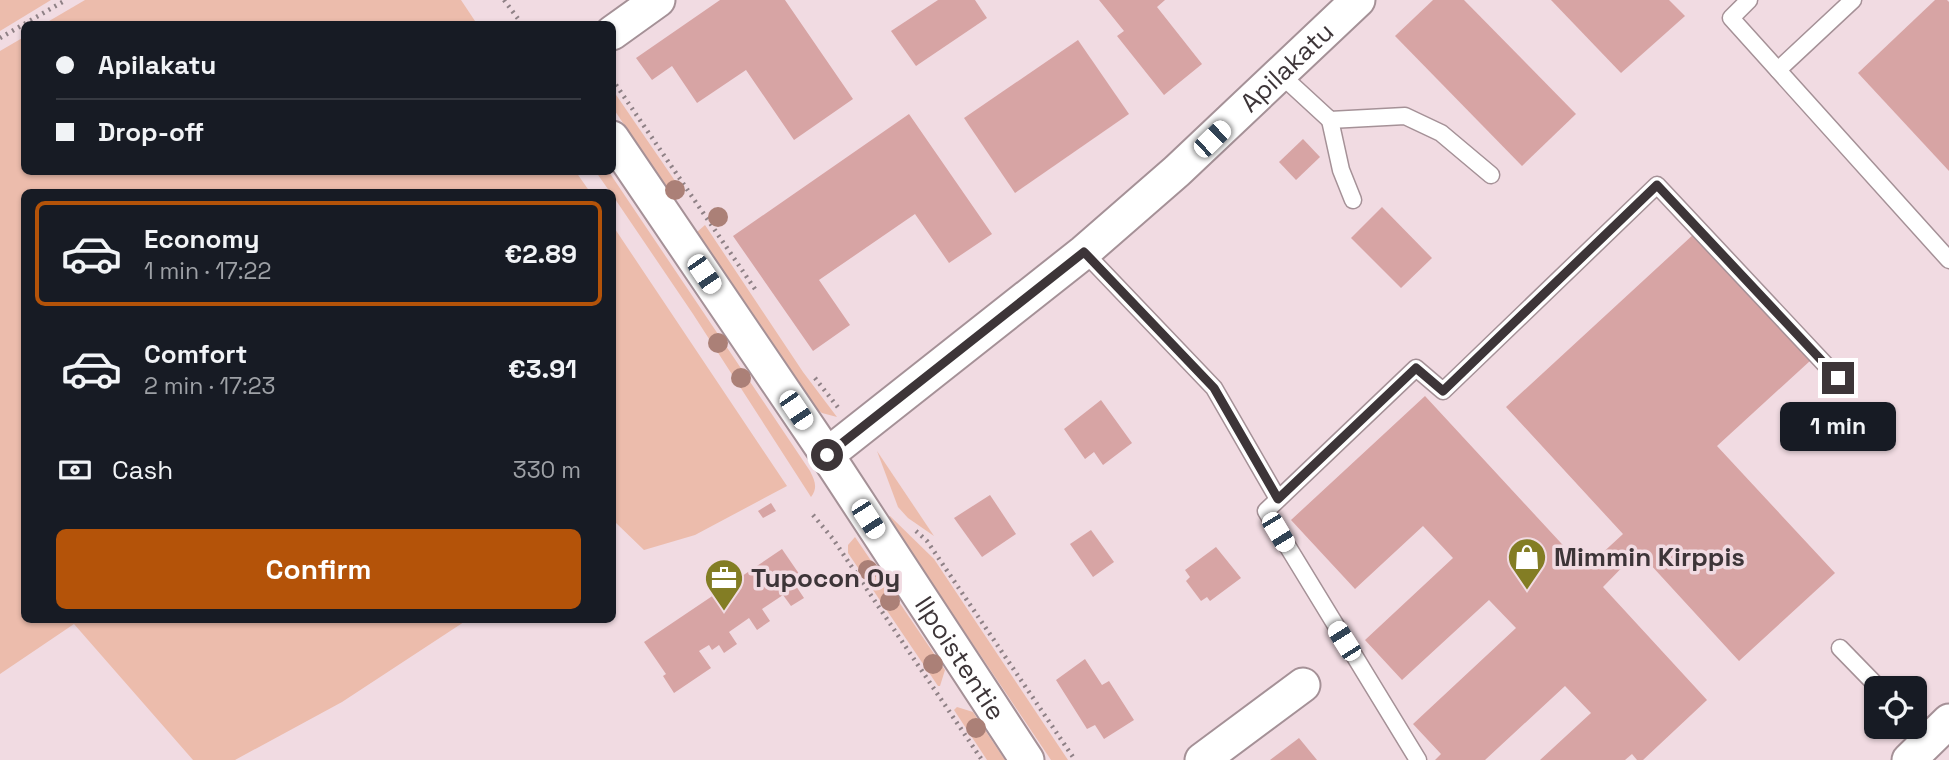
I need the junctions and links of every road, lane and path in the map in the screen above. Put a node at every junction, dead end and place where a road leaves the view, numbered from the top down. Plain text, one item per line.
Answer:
1 (65, 0) edge
2 (504, 0) edge
3 (658, 0) edge
4 (1358, 0) edge
5 (1749, 0) edge
6 (1853, 0) edge
7 (29, 21) edge
8 (520, 21) edge
9 (21, 26) edge
10 (616, 30) edge
11 (0, 38) edge
12 (1778, 71) junction
13 (1280, 74) junction
14 (616, 85) edge
15 (1330, 120) junction
16 (616, 144) edge
17 (1491, 175) dead end
18 (1353, 200) dead end
19 (1084, 252) junction
20 (1949, 260) edge
21 (763, 301) dead end
22 (808, 369) dead end
23 (1838, 378) dead end
24 (857, 432) junction
25 (827, 455) junction
26 (1278, 499) junction
27 (813, 515) dead end
28 (911, 526) dead end
29 (1840, 648) dead end
30 (1867, 676) edge
31 (1303, 685) dead end
32 (982, 760) edge
33 (1027, 760) edge
34 (1075, 760) edge
35 (1202, 760) edge
36 (1418, 760) edge

1 - 7 path
2 - 8 path
3 - 10 street
4 - 13 street, Apilakatu
5 - 12 lane
6 - 12 lane
9 - 11 path
12 - 20 lane
13 - 15 lane
13 - 19 street, Apilakatu
14 - 21 path
15 - 17 lane
15 - 18 lane
16 - 25 street, Ilpoistentie
19 - 24 street, Apilakatu
19 - 26 lane
22 - 24 path
23 - 26 lane
24 - 25 street, Apilakatu
25 - 33 street, Ilpoistentie
26 - 36 lane
27 - 32 path
28 - 34 path
29 - 30 lane
31 - 35 street

